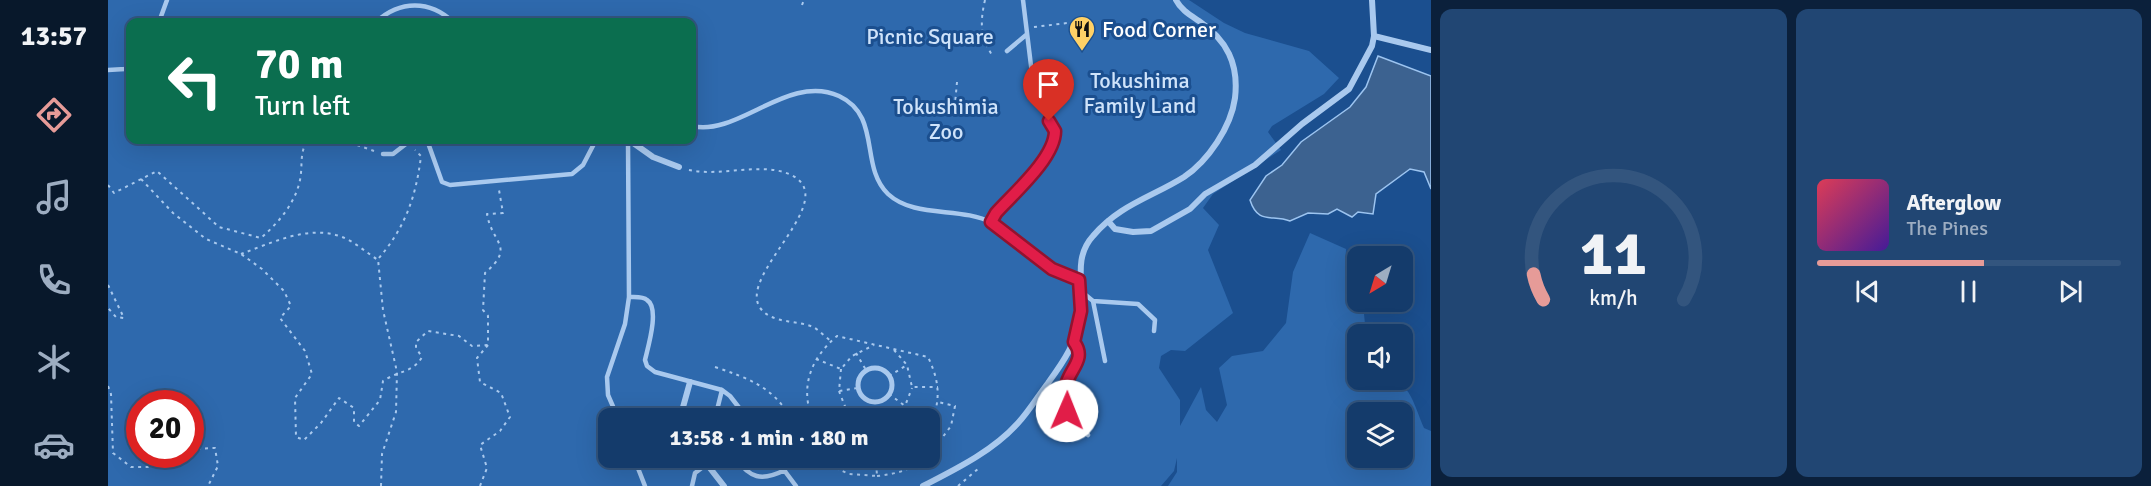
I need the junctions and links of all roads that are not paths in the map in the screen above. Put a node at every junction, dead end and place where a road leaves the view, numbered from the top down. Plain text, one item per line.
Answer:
1 (167, 0) edge
2 (1023, 0) edge
3 (1176, 0) edge
4 (1372, 0) edge
5 (160, 18) edge
6 (381, 18) edge
7 (449, 18) edge
8 (1026, 35) junction
9 (1374, 36) junction
10 (1431, 50) edge
11 (1007, 51) dead end
12 (126, 69) edge
13 (108, 70) edge
14 (696, 126) edge
15 (406, 144) edge
16 (428, 144) edge
17 (594, 144) edge
18 (629, 144) edge
19 (635, 144) edge
20 (382, 154) road end
21 (679, 168) road end
22 (1108, 221) junction
23 (991, 222) junction
24 (1079, 280) junction
25 (1082, 292) junction
26 (628, 297) junction
27 (1093, 301) junction
28 (1154, 331) dead end
29 (1074, 342) junction
30 (1105, 361) dead end
31 (690, 382) junction
32 (722, 390) junction
33 (870, 401) joint
34 (614, 408) edge
35 (683, 408) edge
36 (718, 408) edge
37 (739, 408) edge
38 (1088, 435) dead end
39 (638, 468) edge
40 (702, 468) edge
41 (710, 468) edge
42 (742, 468) edge
43 (785, 470) joint
44 (645, 486) edge
45 (692, 486) edge
46 (724, 486) edge
47 (796, 486) edge
48 (923, 486) edge

1 - 5 lane
2 - 8 lane
3 - 22 street
4 - 9 street
6 - 7 lane
8 - 11 lane
8 - 23 lane
9 - 10 street
9 - 22 street
12 - 13 lane
14 - 23 lane
15 - 20 lane
16 - 17 lane
18 - 26 lane
19 - 21 street
22 - 24 street
23 - 24 lane
24 - 25 street
25 - 27 lane
25 - 29 street
26 - 31 lane
26 - 34 lane
27 - 28 lane
27 - 30 lane
29 - 38 lane
29 - 48 street
31 - 32 lane
31 - 35 street
32 - 36 lane
32 - 37 lane
33 - 33 street
39 - 44 lane
40 - 45 lane
41 - 46 street
42 - 43 lane
43 - 47 lane

